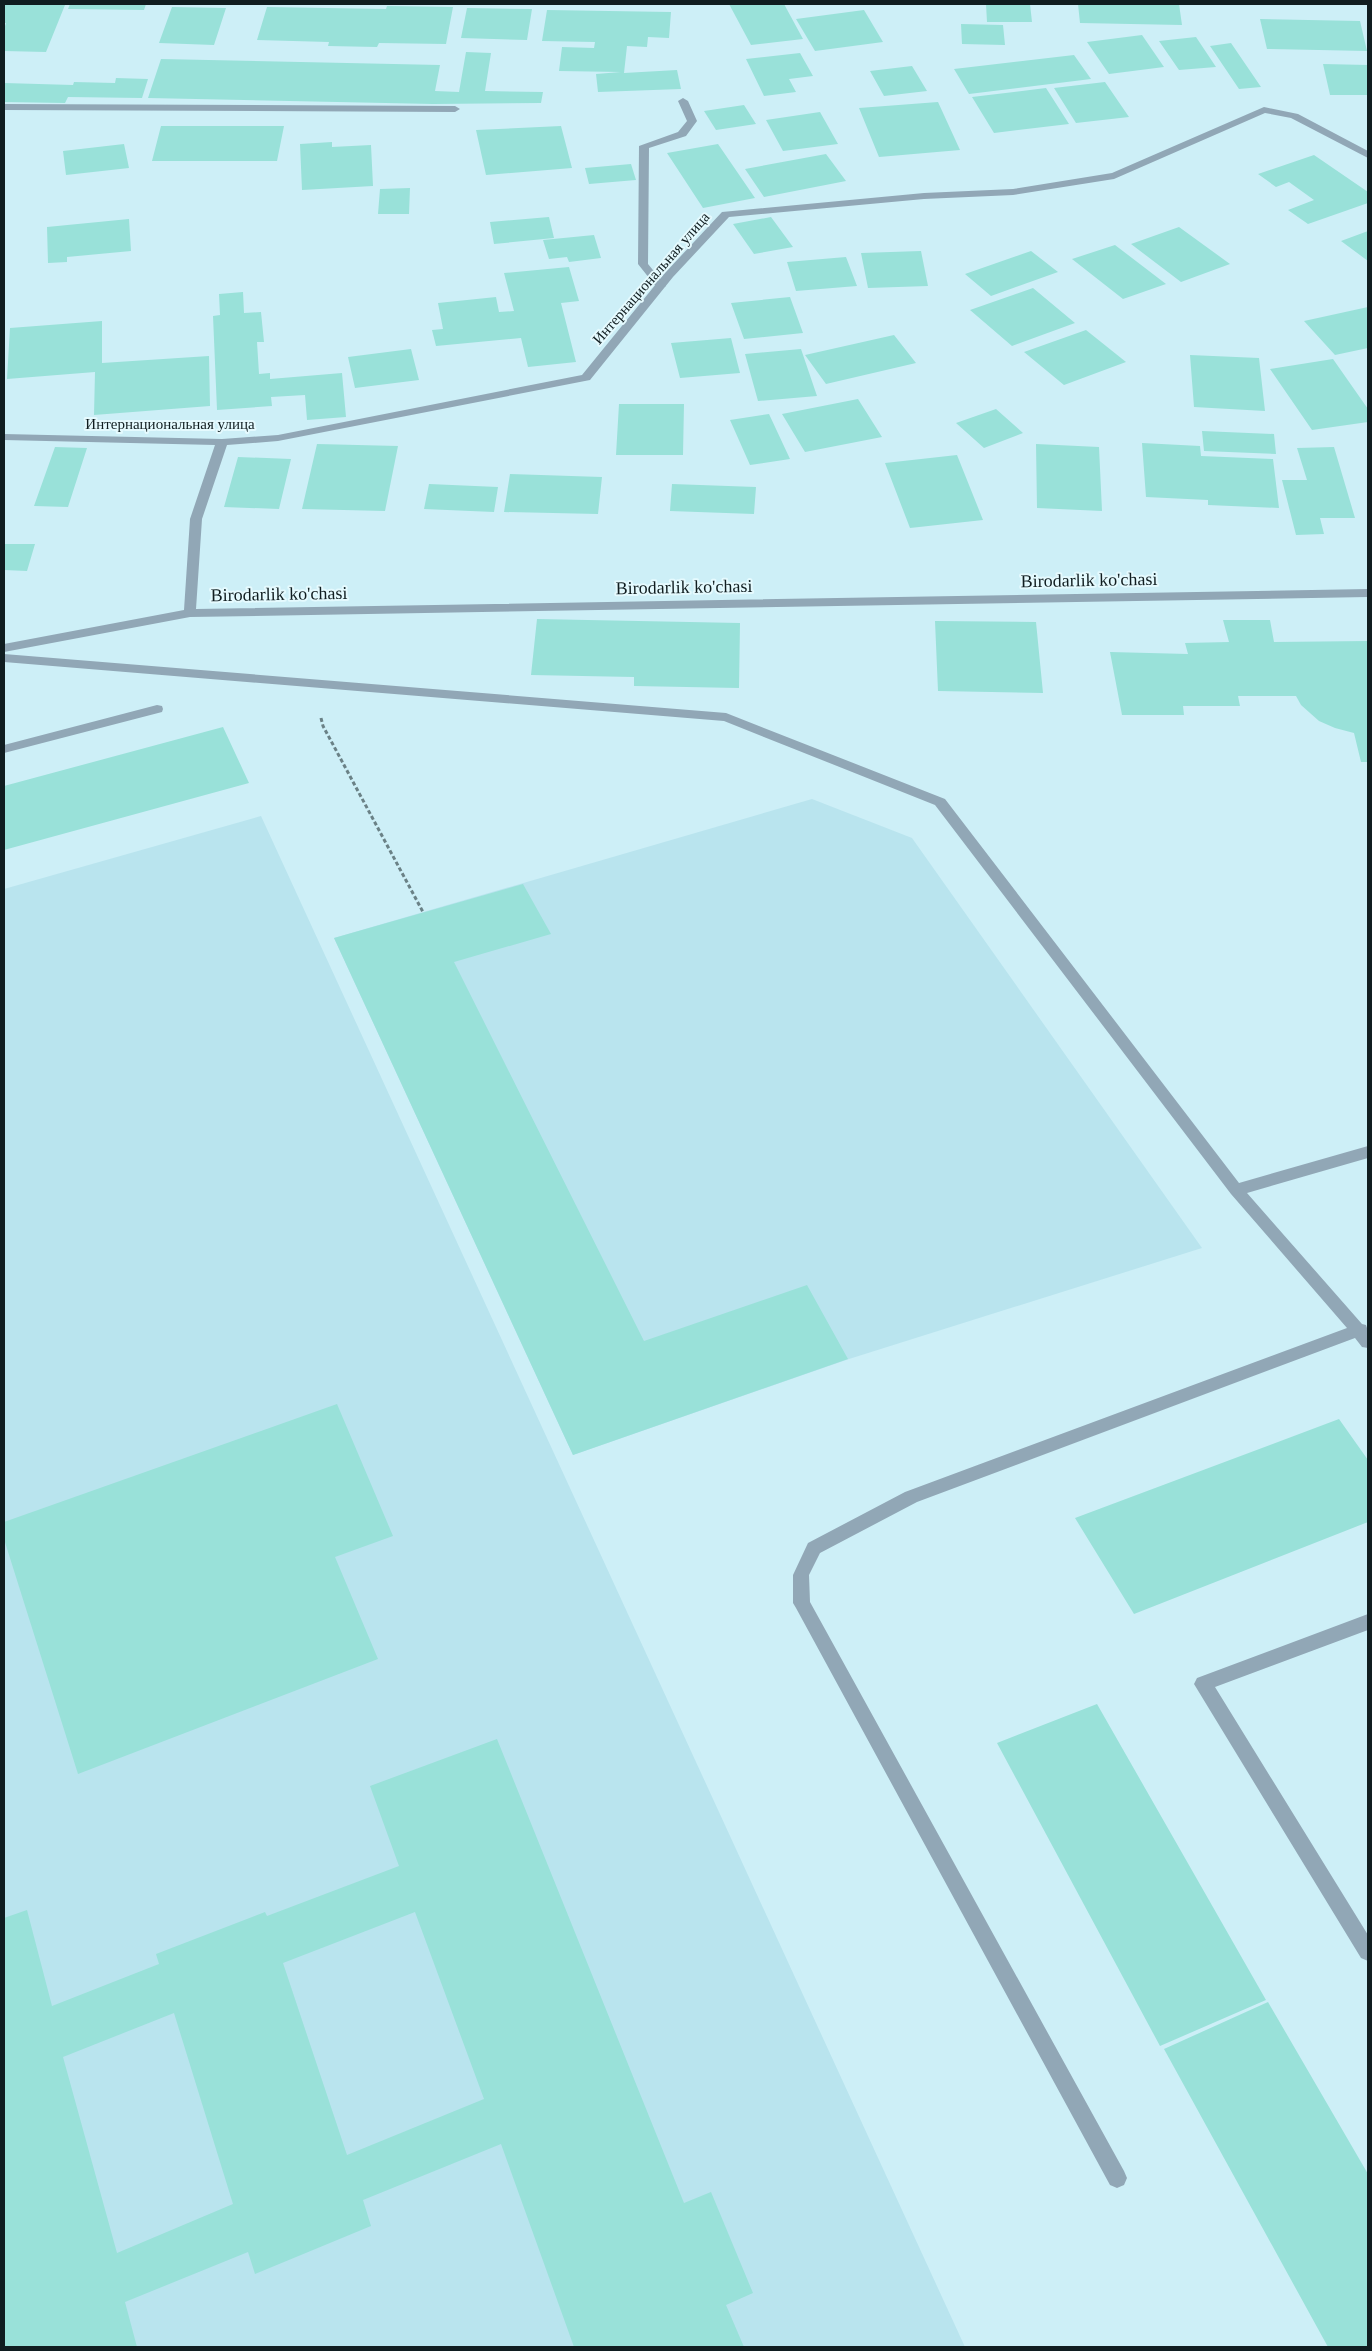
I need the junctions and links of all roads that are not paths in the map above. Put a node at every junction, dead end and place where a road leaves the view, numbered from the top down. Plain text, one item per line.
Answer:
1 (684, 101) dead end
2 (4, 107) edge
3 (455, 109) dead end
4 (1368, 155) edge
5 (661, 286) junction
6 (4, 437) edge
7 (222, 442) junction
8 (1368, 593) edge
9 (190, 612) junction
10 (4, 648) edge
11 (4, 658) edge
12 (156, 709) dead end
13 (4, 749) edge
14 (1368, 1152) edge
15 (1236, 1190) junction
16 (1364, 1336) edge
17 (1368, 1622) edge
18 (1368, 1952) edge
19 (1117, 2178) dead end

1 - 5 street
2 - 3 street
4 - 5 street, Интернациональная улица
5 - 7 street, Интернациональная улица
6 - 7 street, Интернациональная улица
7 - 9 street
8 - 9 street, Birodarlik ko'chasi
9 - 10 street, Birodarlik ko'chasi
11 - 15 street
12 - 13 street
14 - 15 street
15 - 16 street
16 - 19 street
17 - 18 street

